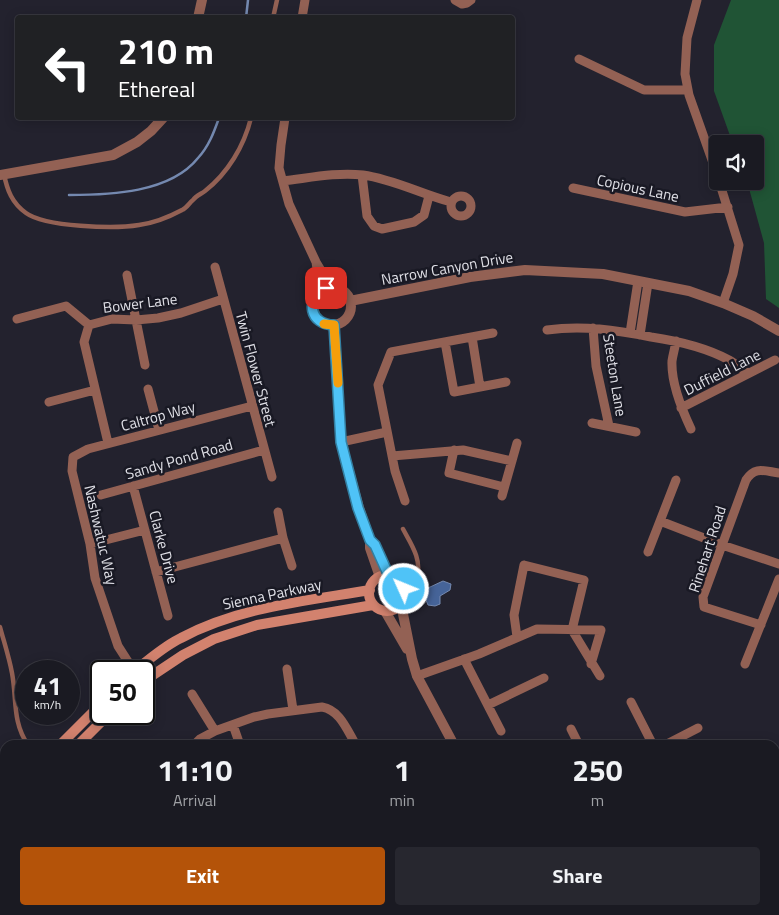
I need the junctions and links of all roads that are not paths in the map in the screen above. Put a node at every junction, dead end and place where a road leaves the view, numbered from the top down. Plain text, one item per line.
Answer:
1 (202, 0) edge
2 (277, 0) edge
3 (305, 0) edge
4 (455, 0) edge
5 (470, 0) edge
6 (697, 0) edge
7 (199, 15) edge
8 (274, 15) edge
9 (302, 15) edge
10 (579, 59) dead end
11 (688, 90) junction
12 (161, 120) edge
13 (250, 120) edge
14 (285, 120) edge
15 (709, 151) edge
16 (2, 175) edge
17 (362, 175) junction
18 (283, 181) junction
19 (573, 188) dead end
20 (722, 190) edge
21 (429, 196) junction
22 (451, 202) dead end
23 (728, 207) junction
24 (316, 262) junction
25 (215, 267) dead end
26 (127, 275) dead end
27 (643, 282) junction
28 (332, 287) junction
29 (320, 291) junction
30 (223, 299) junction
31 (350, 301) junction
32 (724, 303) junction
33 (17, 319) dead end
34 (136, 320) junction
35 (89, 325) junction
36 (334, 325) junction
37 (593, 328) junction
38 (547, 330) dead end
39 (492, 332) dead end
40 (779, 332) edge
41 (635, 334) junction
42 (472, 336) junction
43 (676, 341) junction
44 (445, 342) junction
45 (775, 360) dead end
46 (145, 365) dead end
47 (748, 373) junction
48 (506, 382) dead end
49 (480, 387) junction
50 (148, 389) dead end
51 (95, 390) junction
52 (48, 402) dead end
53 (252, 406) junction
54 (681, 408) junction
55 (592, 423) dead end
56 (609, 426) junction
57 (691, 429) dead end
58 (159, 430) junction
59 (387, 432) junction
60 (636, 432) dead end
61 (341, 442) junction
62 (108, 443) junction
63 (517, 443) dead end
64 (264, 450) junction
65 (454, 450) junction
66 (392, 456) junction
67 (73, 457) joint
68 (512, 461) junction
69 (779, 473) edge
70 (272, 478) dead end
71 (676, 480) dead end
72 (134, 486) junction
73 (504, 487) junction
74 (101, 495) dead end
75 (502, 496) dead end
76 (405, 501) dead end
77 (278, 512) dead end
78 (660, 521) junction
79 (403, 529) dead end
80 (145, 530) junction
81 (283, 538) junction
82 (90, 544) junction
83 (722, 545) junction
84 (648, 552) dead end
85 (779, 564) edge
86 (292, 566) dead end
87 (156, 572) junction
88 (385, 576) junction
89 (417, 577) junction
90 (779, 579) edge
91 (403, 588) junction
92 (370, 590) junction
93 (401, 604) junction
94 (373, 605) junction
95 (385, 611) junction
96 (168, 616) dead end
97 (761, 625) junction
98 (0, 627) edge
99 (572, 630) junction
100 (518, 637) junction
101 (412, 659) junction
102 (464, 659) junction
103 (127, 660) edge
104 (149, 660) edge
105 (592, 664) junction
106 (745, 664) dead end
107 (287, 669) dead end
108 (155, 673) edge
109 (417, 676) junction
110 (600, 676) dead end
111 (544, 678) dead end
112 (192, 694) dead end
113 (631, 702) dead end
114 (488, 705) junction
115 (293, 710) junction
116 (90, 715) edge
117 (98, 725) edge
118 (233, 725) junction
119 (698, 728) dead end
120 (571, 730) dead end
121 (215, 731) junction
122 (501, 731) dead end
123 (25, 740) edge
124 (65, 740) edge
125 (83, 740) edge
126 (199, 740) edge
127 (238, 740) edge
128 (353, 740) edge
129 (451, 740) edge
130 (576, 740) edge
131 (650, 740) edge
132 (675, 740) edge

1 - 7 street
2 - 8 lane
3 - 9 street
4 - 5 street
6 - 11 street
10 - 11 street
11 - 15 street
12 - 16 street
13 - 16 lane
14 - 18 street
17 - 18 street
17 - 21 street
17 - 21 street
18 - 24 street
19 - 23 street, Copious Lane
20 - 23 street
21 - 22 street
23 - 32 street
24 - 28 street
24 - 29 street
25 - 30 street, Twin Flower Street
26 - 34 street
27 - 31 street, Narrow Canyon Drive
27 - 32 street, Narrow Canyon Drive
27 - 41 street
28 - 29 street
28 - 31 street
29 - 36 street
30 - 34 street, Bower Lane
30 - 53 street, Twin Flower Street
31 - 36 street
32 - 40 street, Narrow Canyon Drive
33 - 35 street, Bower Lane
34 - 35 street, Bower Lane
34 - 46 street
35 - 51 street, Bower Lane
36 - 61 street
37 - 38 street
37 - 41 street
37 - 56 street, Steeton Lane
39 - 42 street
41 - 43 street
42 - 44 street
42 - 49 street
43 - 47 street
43 - 54 street
44 - 49 street
44 - 59 street
45 - 47 street, Duffield Lane
47 - 54 street, Duffield Lane
48 - 49 street
50 - 58 street
51 - 52 street
51 - 62 street, Bower Lane
53 - 58 street, Caltrop Way
53 - 64 street, Twin Flower Street
54 - 57 street
55 - 56 street
56 - 60 street
58 - 62 street, Caltrop Way
59 - 61 street
59 - 66 street
61 - 88 street
62 - 67 street, Caltrop Way
63 - 68 street
64 - 70 street, Twin Flower Street
64 - 72 street, Sandy Pond Road
65 - 66 street
65 - 68 street
65 - 73 street
66 - 76 street
67 - 82 street, Nashwatuc Way
68 - 73 street
69 - 83 street, Rinehart Road
71 - 78 street
72 - 74 street, Sandy Pond Road
72 - 80 street, Clarke Drive
73 - 75 street
77 - 81 street
78 - 83 street
78 - 84 street
79 - 89 lane
80 - 82 street
80 - 87 street, Clarke Drive
81 - 86 street
81 - 87 street
82 - 103 street, Nashwatuc Way
83 - 85 street
83 - 97 street, Rinehart Road
87 - 96 street, Clarke Drive
88 - 91 main road
88 - 92 main road
89 - 91 lane
89 - 91 lane
90 - 97 street
91 - 93 main road
92 - 94 main road
92 - 104 main road, Sienna Parkway
93 - 95 main road
93 - 101 street
94 - 95 main road
94 - 108 main road, Sienna Parkway
95 - 101 street
97 - 106 street
98 - 123 lane
99 - 100 street
99 - 100 street
99 - 105 street
99 - 105 street
100 - 102 street
101 - 109 street
102 - 109 street
102 - 114 street
105 - 110 street
107 - 115 street
109 - 129 street
111 - 114 street
112 - 121 street
113 - 131 street
114 - 122 street
115 - 118 street
115 - 128 street
116 - 124 main road
117 - 125 main road
118 - 121 street
118 - 127 street
119 - 132 street
120 - 130 street
121 - 126 street

